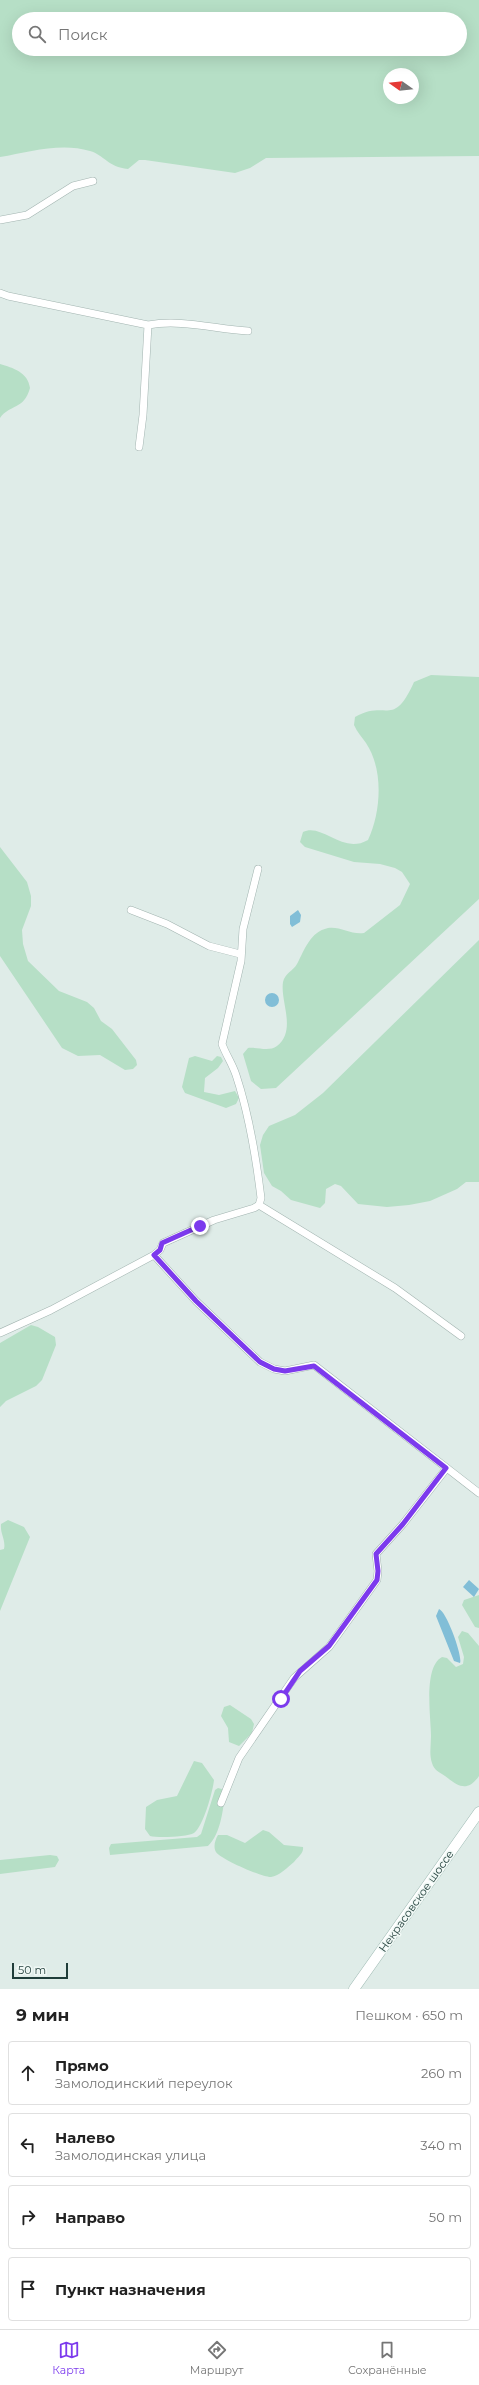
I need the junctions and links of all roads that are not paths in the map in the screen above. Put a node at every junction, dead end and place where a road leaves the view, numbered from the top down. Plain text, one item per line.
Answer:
1 (93, 181) dead end
2 (0, 220) edge
3 (0, 293) edge
4 (148, 325) junction
5 (248, 331) dead end
6 (139, 447) dead end
7 (258, 868) dead end
8 (131, 910) dead end
9 (240, 954) junction
10 (259, 1205) junction
11 (154, 1255) junction
12 (0, 1333) edge
13 (461, 1336) dead end
14 (446, 1468) junction
15 (479, 1493) edge
16 (221, 1802) dead end
17 (479, 1812) edge
18 (354, 1989) edge

1 - 2 street
3 - 4 street
4 - 5 street
4 - 6 street
7 - 9 street
8 - 9 street
9 - 10 street
10 - 11 street
10 - 13 street
11 - 12 street
11 - 14 street
14 - 15 street
14 - 16 street
17 - 18 street, Некрасовское шоссе

